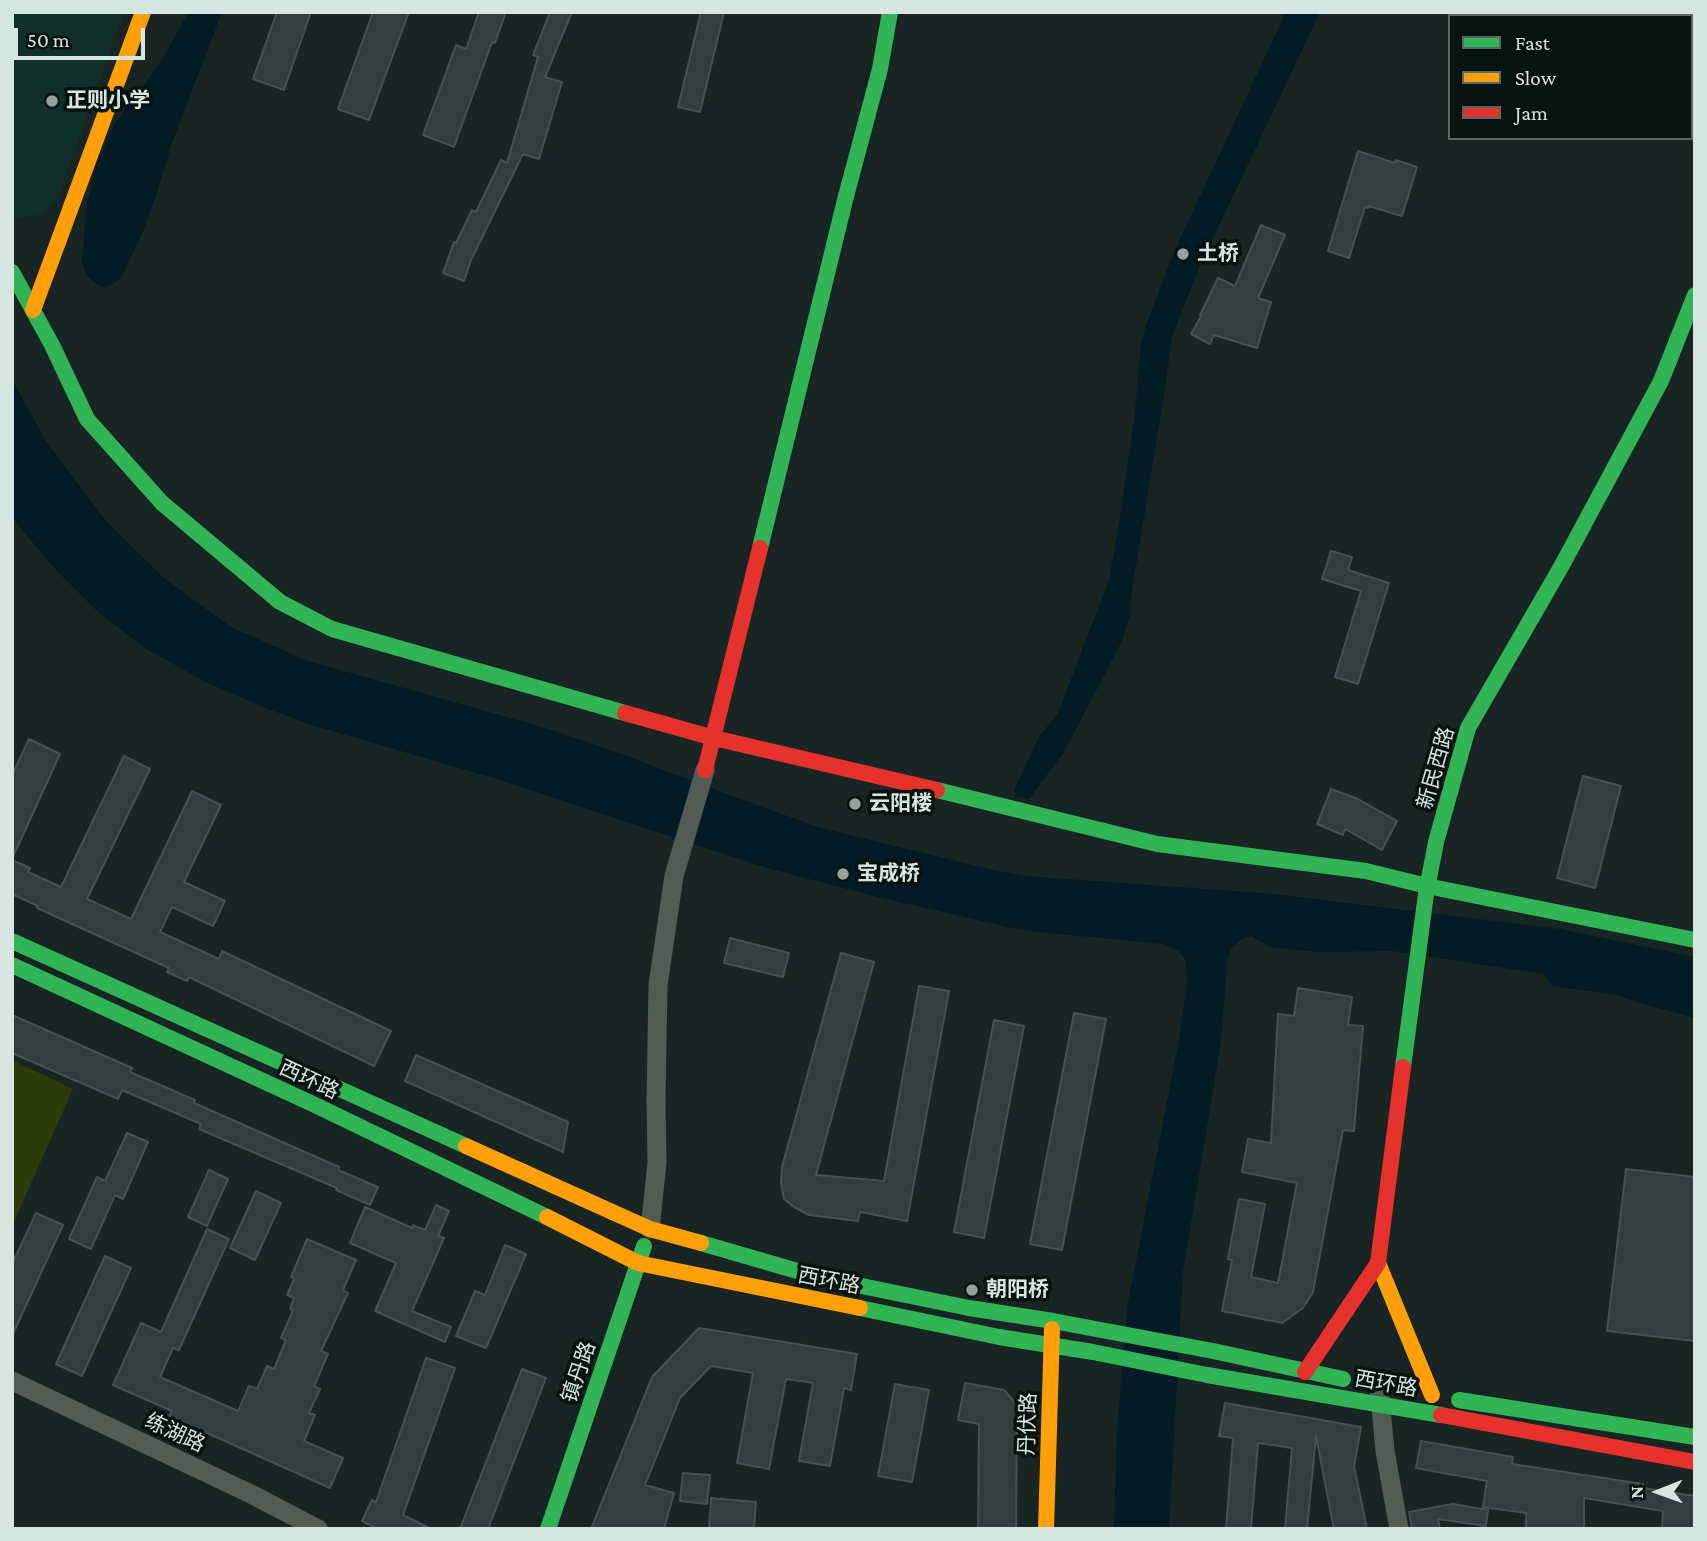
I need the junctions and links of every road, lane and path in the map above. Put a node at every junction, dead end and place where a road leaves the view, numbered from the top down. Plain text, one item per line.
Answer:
1 (143, 12) edge
2 (890, 12) edge
3 (12, 272) edge
4 (1695, 295) edge
5 (33, 310) junction
6 (714, 738) junction
7 (705, 770) joint
8 (1426, 890) junction
9 (1695, 940) edge
10 (12, 941) edge
11 (12, 965) edge
12 (650, 1229) junction
13 (638, 1263) junction
14 (1378, 1263) junction
15 (1053, 1321) junction
16 (1052, 1346) junction
17 (1305, 1372) junction
18 (12, 1381) edge
19 (1375, 1388) junction
20 (1425, 1394) joint
21 (1695, 1437) edge
22 (1695, 1462) edge
23 (318, 1529) edge
24 (548, 1529) edge
25 (1046, 1529) edge
26 (1399, 1529) edge

1 - 5 street
2 - 6 street
3 - 5 street
4 - 8 street, 新民西路
5 - 6 street
6 - 7 street
6 - 8 street
7 - 12 street
8 - 9 street
8 - 14 street, 新民西路
10 - 12 street, 西环路
11 - 13 street, 西环路
12 - 13 street, 镇丹路
12 - 15 street, 西环路
13 - 16 street, 西环路
13 - 24 street, 镇丹路
14 - 17 street, 新民西路
14 - 20 street, 新民西路
15 - 16 street, 丹伏路
15 - 17 street, 西环路
16 - 19 street, 西环路
16 - 25 street, 丹伏路
17 - 19 street, 西环路
18 - 23 street, 练湖路
19 - 22 street, 西环路
19 - 26 street
20 - 21 street, 西环路

